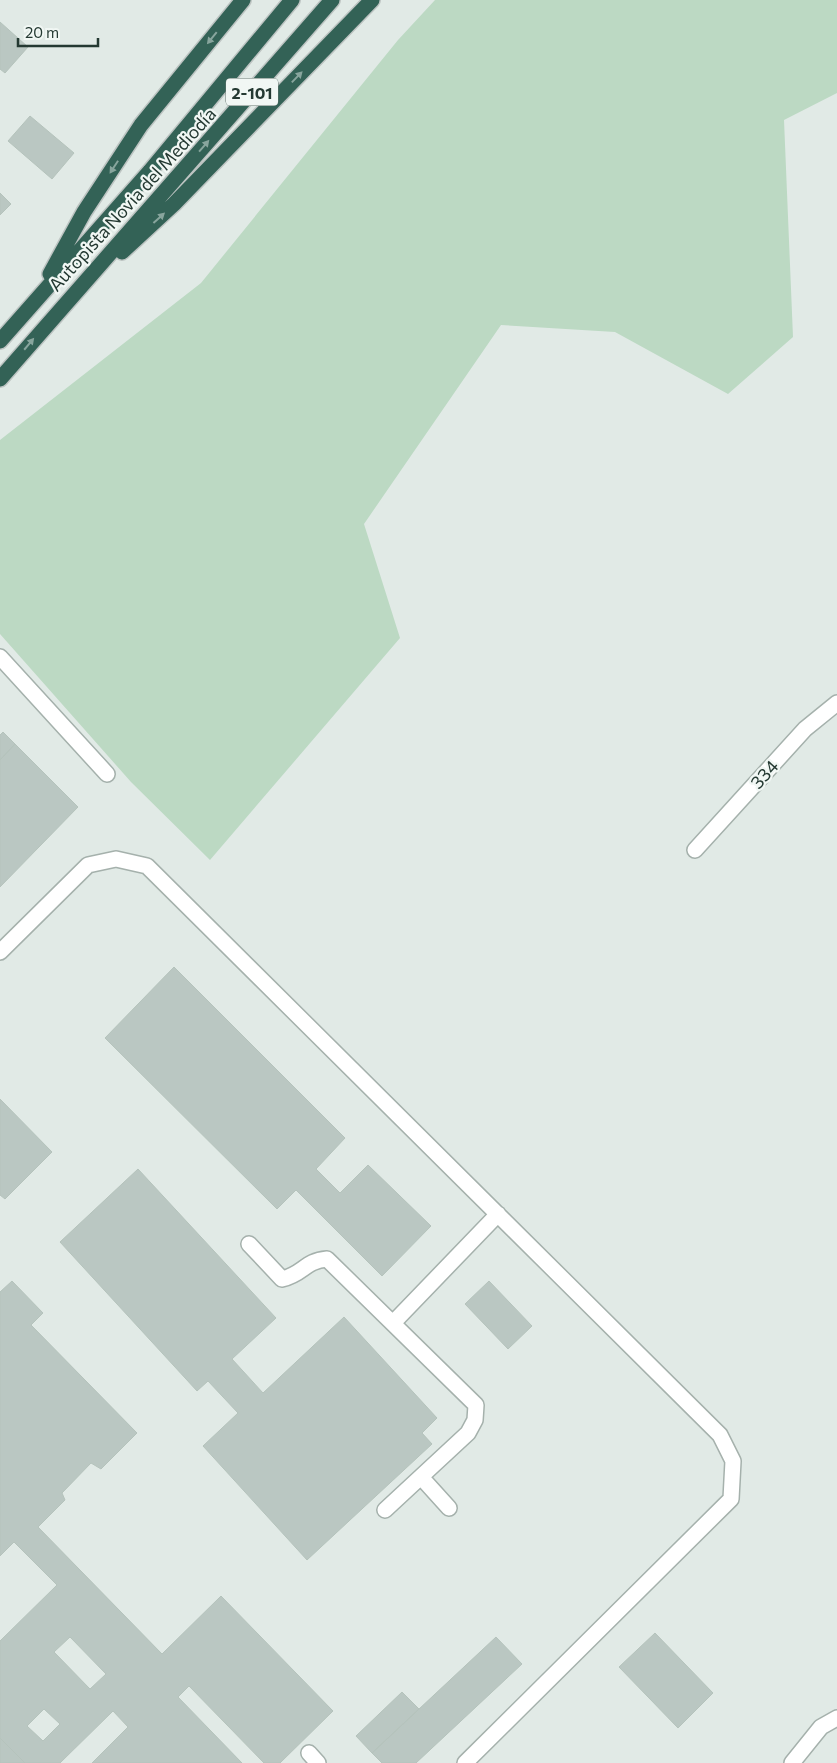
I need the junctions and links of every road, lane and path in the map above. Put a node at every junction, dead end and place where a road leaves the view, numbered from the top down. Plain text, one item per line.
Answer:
1 (242, 0) edge
2 (292, 0) edge
3 (332, 0) edge
4 (372, 0) edge
5 (38, 298) junction
6 (58, 310) junction
7 (0, 341) edge
8 (0, 379) edge
9 (0, 657) edge
10 (837, 702) edge
11 (107, 774) dead end
12 (695, 850) dead end
13 (0, 952) edge
14 (498, 1214) junction
15 (249, 1244) dead end
16 (392, 1323) junction
17 (421, 1476) junction
18 (449, 1508) dead end
19 (385, 1510) dead end
20 (837, 1718) edge
21 (465, 1763) edge
22 (792, 1763) edge

1 -> 5 highway
2 - 5 highway, Autopista Novia del Mediodía / 2-101
6 -> 3 highway, Autopista Novia del Mediodía / 2-101
6 -> 4 highway
5 - 7 highway, Autopista Novia del Mediodía / 2-101
8 -> 6 highway, Autopista Novia del Mediodía / 2-101
9 - 11 street
10 - 12 street, 334
13 - 14 street
14 - 16 street
14 - 21 street
15 - 16 street
16 - 17 street
17 - 18 street
17 - 19 street
20 - 22 street

